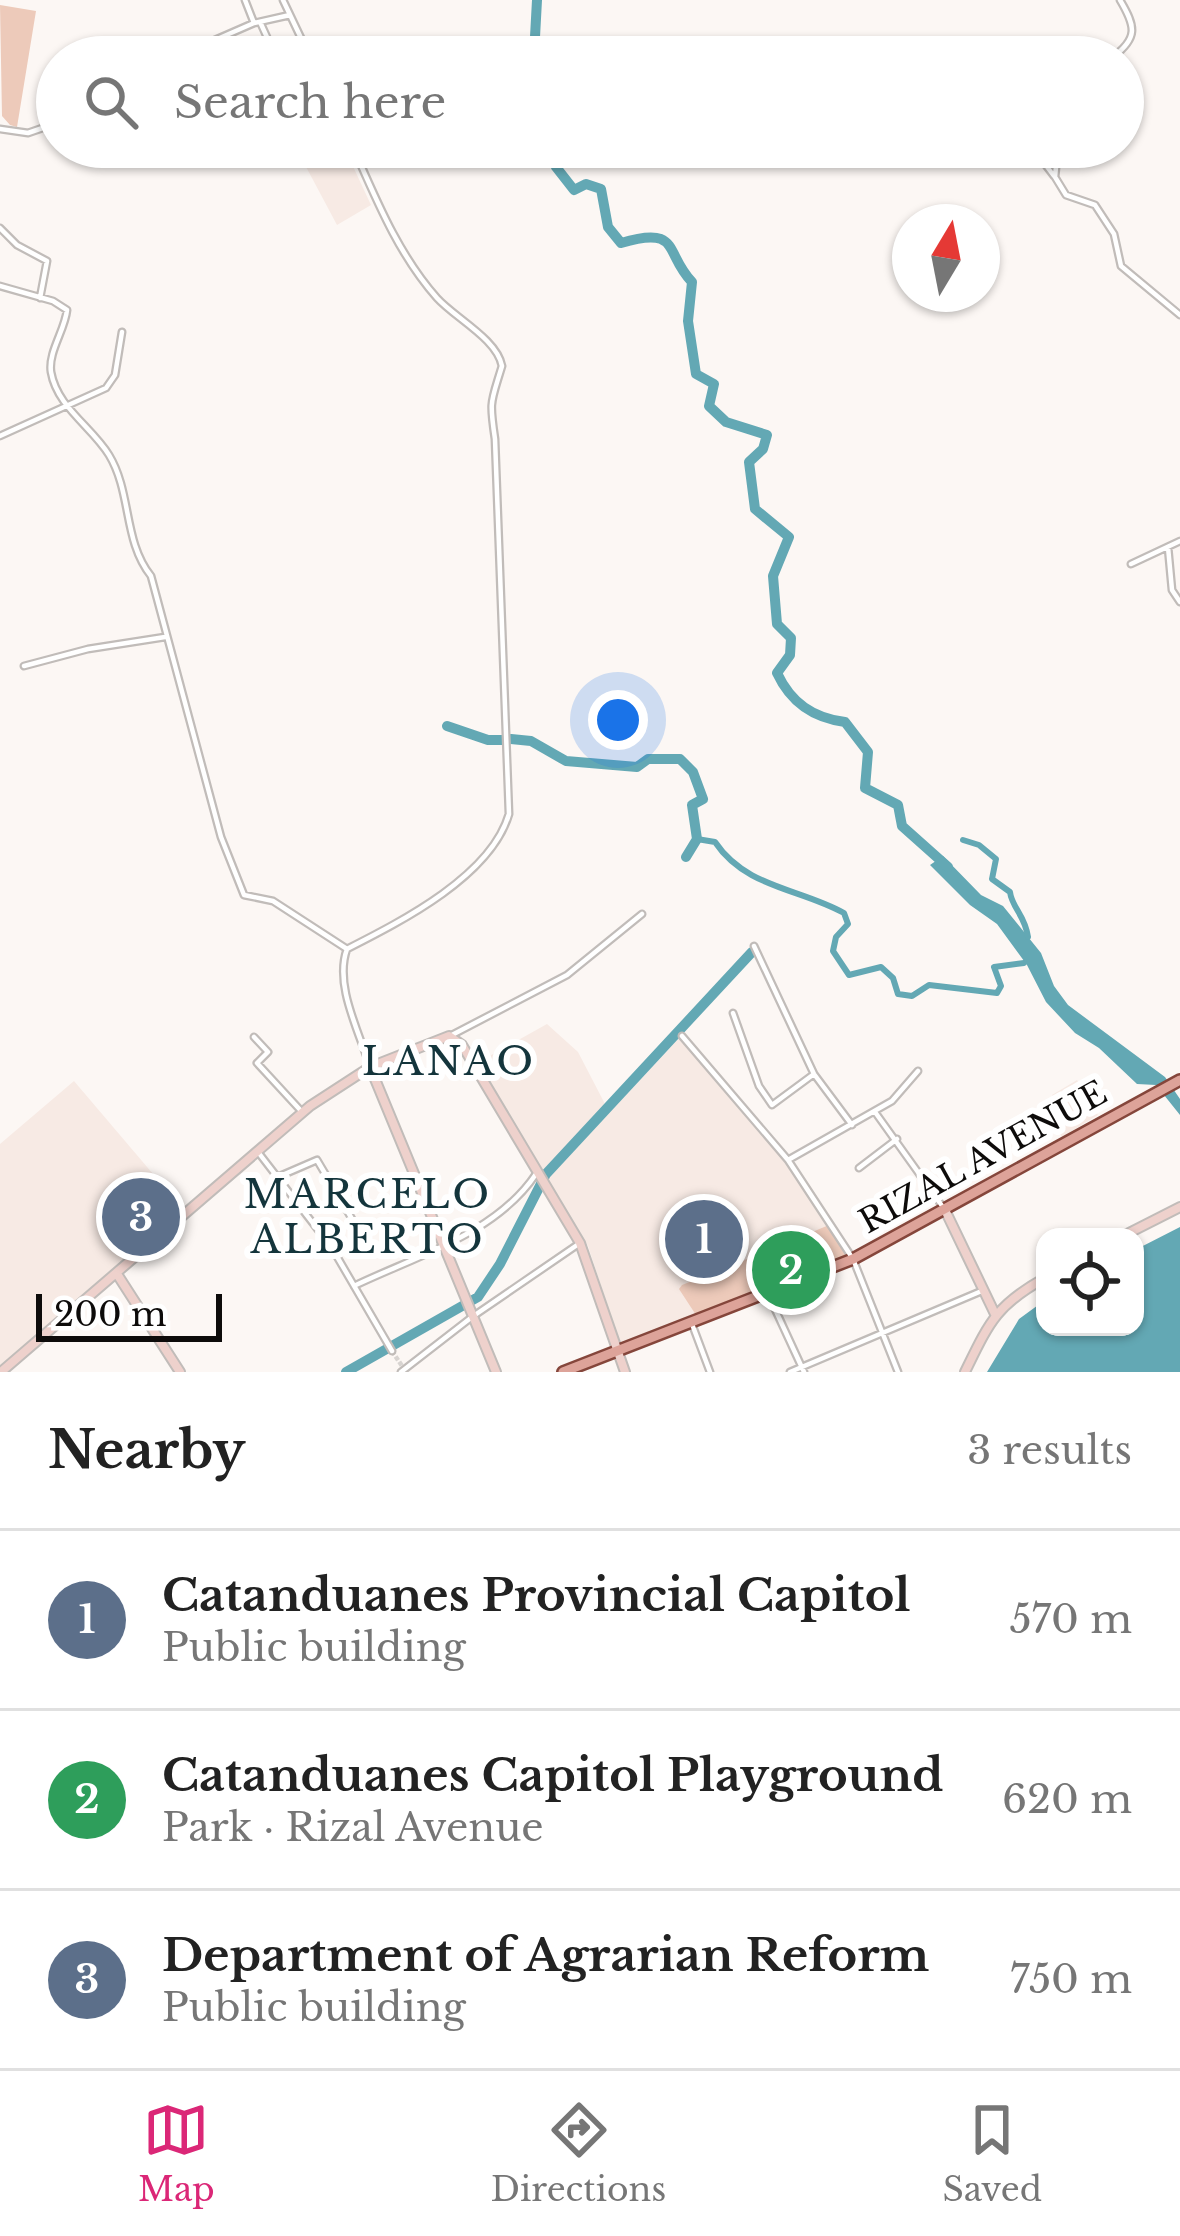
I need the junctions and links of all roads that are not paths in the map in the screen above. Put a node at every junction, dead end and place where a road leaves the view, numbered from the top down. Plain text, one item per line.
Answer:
1 (245, 0) edge
2 (283, 0) edge
3 (1120, 0) edge
4 (290, 15) junction
5 (258, 23) junction
6 (227, 36) edge
7 (265, 36) edge
8 (300, 36) edge
9 (1131, 36) edge
10 (0, 129) edge
11 (36, 131) edge
12 (362, 168) edge
13 (1048, 168) edge
14 (1056, 168) edge
15 (1055, 177) junction
16 (0, 228) edge
17 (0, 286) edge
18 (40, 298) junction
19 (1180, 315) edge
20 (122, 332) dead end
21 (69, 408) junction
22 (0, 436) edge
23 (1180, 542) edge
24 (1168, 547) junction
25 (1131, 563) dead end
26 (1180, 602) edge
27 (168, 637) junction
28 (24, 666) dead end
29 (642, 914) dead end
30 (754, 946) dead end
31 (347, 949) junction
32 (733, 1013) dead end
33 (682, 1036) dead end
34 (254, 1037) dead end
35 (453, 1038) junction
36 (370, 1066) junction
37 (918, 1072) dead end
38 (814, 1074) junction
39 (1176, 1082) edge
40 (875, 1112) junction
41 (303, 1113) junction
42 (852, 1125) junction
43 (898, 1138) junction
44 (258, 1152) junction
45 (788, 1160) junction
46 (859, 1168) dead end
47 (280, 1176) junction
48 (540, 1177) junction
49 (1180, 1207) edge
50 (945, 1210) junction
51 (352, 1220) dead end
52 (1139, 1228) edge
53 (580, 1243) junction
54 (442, 1245) junction
55 (853, 1259) junction
56 (117, 1274) junction
57 (1036, 1283) edge
58 (354, 1286) junction
59 (985, 1290) junction
60 (768, 1294) junction
61 (995, 1314) junction
62 (472, 1317) junction
63 (692, 1324) junction
64 (884, 1335) junction
65 (390, 1349) tunnel mouth
66 (618, 1350) junction
67 (402, 1369) edge
68 (709, 1370) edge
69 (803, 1370) edge
70 (1, 1372) edge
71 (180, 1372) edge
72 (496, 1372) edge
73 (563, 1372) edge
74 (625, 1372) edge
75 (699, 1372) edge
76 (790, 1372) edge
77 (898, 1372) edge
78 (965, 1372) edge

1 - 5 street
2 - 4 street
3 - 9 street
4 - 5 street
4 - 8 street
5 - 6 street
5 - 7 street
10 - 11 street
12 - 31 street
13 - 15 street
14 - 15 street
15 - 19 street
16 - 18 street
17 - 18 street
18 - 21 street
20 - 21 street
21 - 22 street
21 - 27 street
23 - 24 street
24 - 25 street
24 - 26 street
27 - 28 street
27 - 31 street
29 - 35 street
30 - 38 street
31 - 36 street
32 - 38 street
33 - 45 street
34 - 41 street
35 - 36 street
35 - 48 street
36 - 41 street
36 - 54 street
37 - 40 street
38 - 42 street
39 - 50 main road, RIZAL AVENUE
40 - 42 street
40 - 43 street
41 - 44 street
42 - 45 street
43 - 46 street
43 - 50 street
44 - 47 street
44 - 56 street
45 - 55 street
47 - 51 street
47 - 58 street
48 - 53 street
48 - 54 street
49 - 52 street
50 - 55 main road, RIZAL AVENUE
50 - 59 street
53 - 62 street
53 - 66 street
54 - 58 street
54 - 62 street
55 - 60 main road, RIZAL AVENUE
55 - 64 street
56 - 70 street
56 - 71 street
57 - 61 street
58 - 65 street
59 - 61 street
59 - 64 street
60 - 63 main road, RIZAL AVENUE
60 - 69 street
61 - 78 street
62 - 67 street
62 - 72 street
63 - 66 main road, RIZAL AVENUE
63 - 68 street
64 - 69 street
64 - 77 street
66 - 73 main road, RIZAL AVENUE
66 - 74 street
68 - 75 street
69 - 76 street

